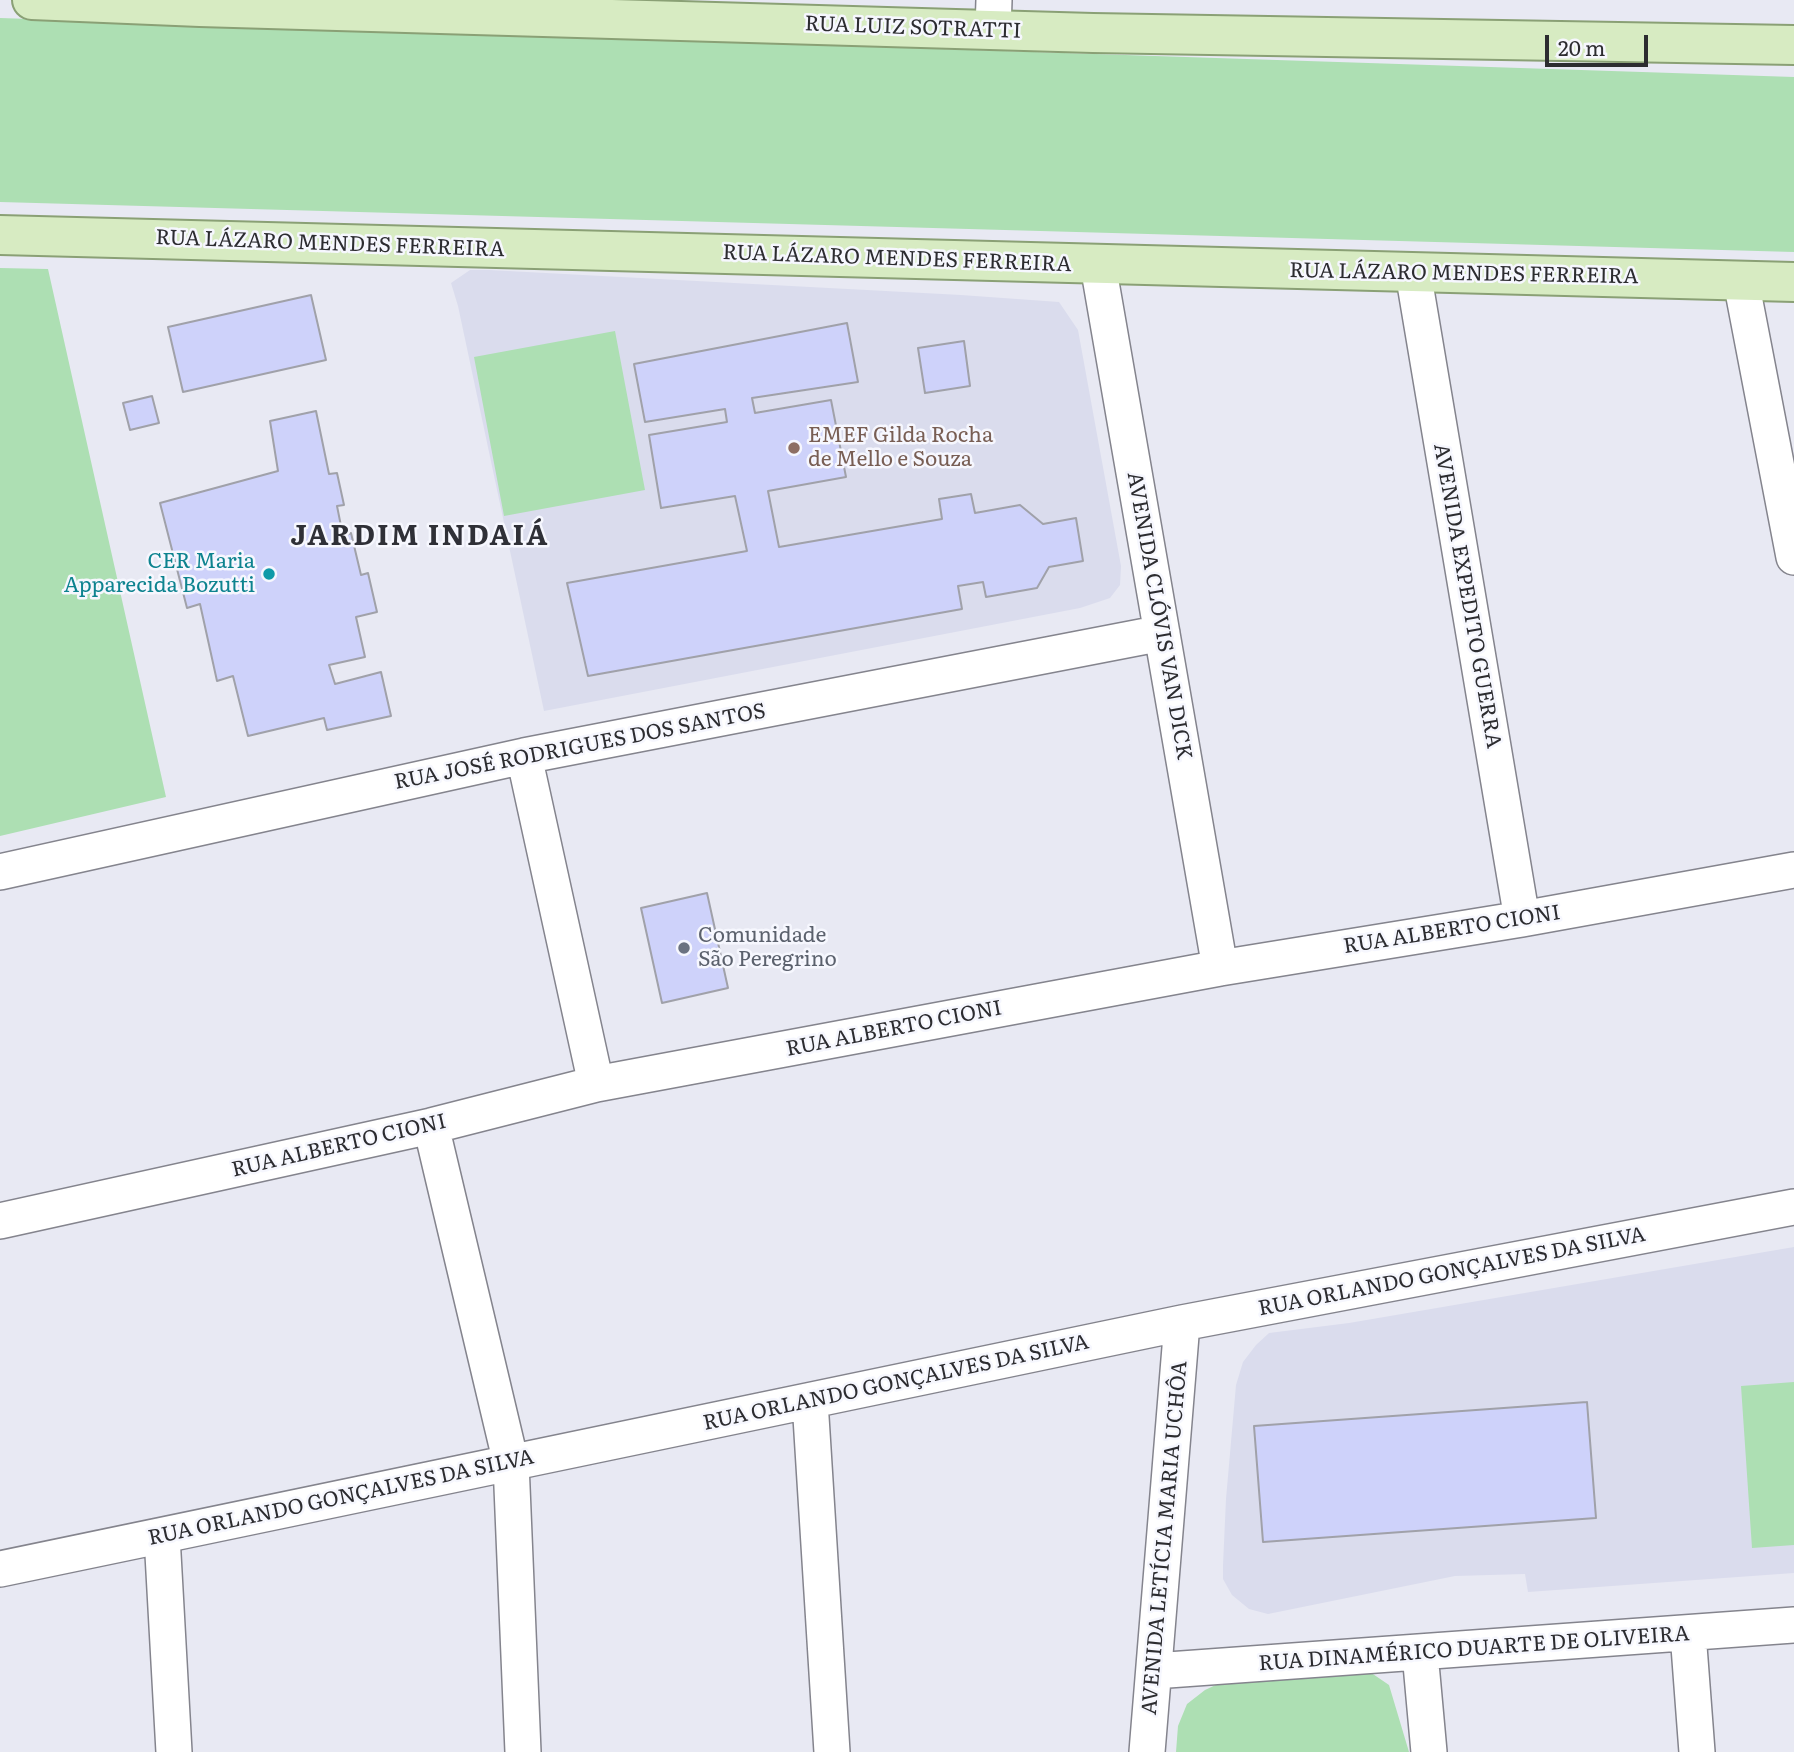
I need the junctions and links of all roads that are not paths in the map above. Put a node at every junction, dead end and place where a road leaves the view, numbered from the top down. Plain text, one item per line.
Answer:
1 (32, 0) edge
2 (132, 1) edge
3 (453, 7) edge
4 (993, 15) edge
5 (1794, 45) edge
6 (0, 235) edge
7 (1098, 265) junction
8 (1413, 272) junction
9 (1741, 281) junction
10 (1794, 282) edge
11 (1794, 557) edge
12 (1162, 632) junction
13 (524, 756) junction
14 (1794, 870) edge
15 (0, 872) edge
16 (1522, 919) junction
17 (1220, 968) junction
18 (596, 1084) junction
19 (431, 1126) junction
20 (1794, 1207) edge
21 (0, 1221) edge
22 (1182, 1323) junction
23 (810, 1401) junction
24 (511, 1463) junction
25 (162, 1536) junction
26 (0, 1569) edge
27 (1794, 1625) edge
28 (1688, 1633) junction
29 (1420, 1653) junction
30 (1154, 1671) junction
31 (174, 1752) edge
32 (523, 1752) edge
33 (832, 1752) edge
34 (1147, 1752) edge
35 (1429, 1752) edge
36 (1697, 1752) edge

1 - 2 main road, RUA LUIZ SOTRATTI
2 - 3 main road, RUA LUIZ SOTRATTI
3 - 4 main road, RUA LUIZ SOTRATTI
4 - 5 main road, RUA LUIZ SOTRATTI
6 - 7 main road, RUA LÁZARO MENDES FERREIRA
7 - 8 main road, RUA LÁZARO MENDES FERREIRA
7 - 12 street, AVENIDA CLÓVIS VAN DICK
8 - 9 main road, RUA LÁZARO MENDES FERREIRA
8 - 16 street, AVENIDA EXPEDITO GUERRA
9 - 10 main road, RUA LÁZARO MENDES FERREIRA
9 - 11 street
12 - 13 street, RUA JOSÉ RODRIGUES DOS SANTOS
12 - 17 street, AVENIDA CLÓVIS VAN DICK
13 - 15 street, RUA JOSÉ RODRIGUES DOS SANTOS
13 - 18 street
14 - 16 street, RUA ALBERTO CIONI
16 - 17 street, RUA ALBERTO CIONI
17 - 18 street, RUA ALBERTO CIONI
18 - 19 street, RUA ALBERTO CIONI
19 - 21 street, RUA ALBERTO CIONI
19 - 24 street
20 - 22 street, RUA ORLANDO GONÇALVES DA SILVA
22 - 23 street, RUA ORLANDO GONÇALVES DA SILVA
22 - 30 street, AVENIDA LETÍCIA MARIA UCHÔA
23 - 24 street, RUA ORLANDO GONÇALVES DA SILVA
23 - 33 street
24 - 25 street, RUA ORLANDO GONÇALVES DA SILVA
24 - 32 street
25 - 26 street, RUA ORLANDO GONÇALVES DA SILVA
25 - 31 street
27 - 28 street, RUA DINAMÉRICO DUARTE DE OLIVEIRA
28 - 29 street, RUA DINAMÉRICO DUARTE DE OLIVEIRA
28 - 36 street
29 - 30 street, RUA DINAMÉRICO DUARTE DE OLIVEIRA
29 - 35 street
30 - 34 street, AVENIDA LETÍCIA MARIA UCHÔA

